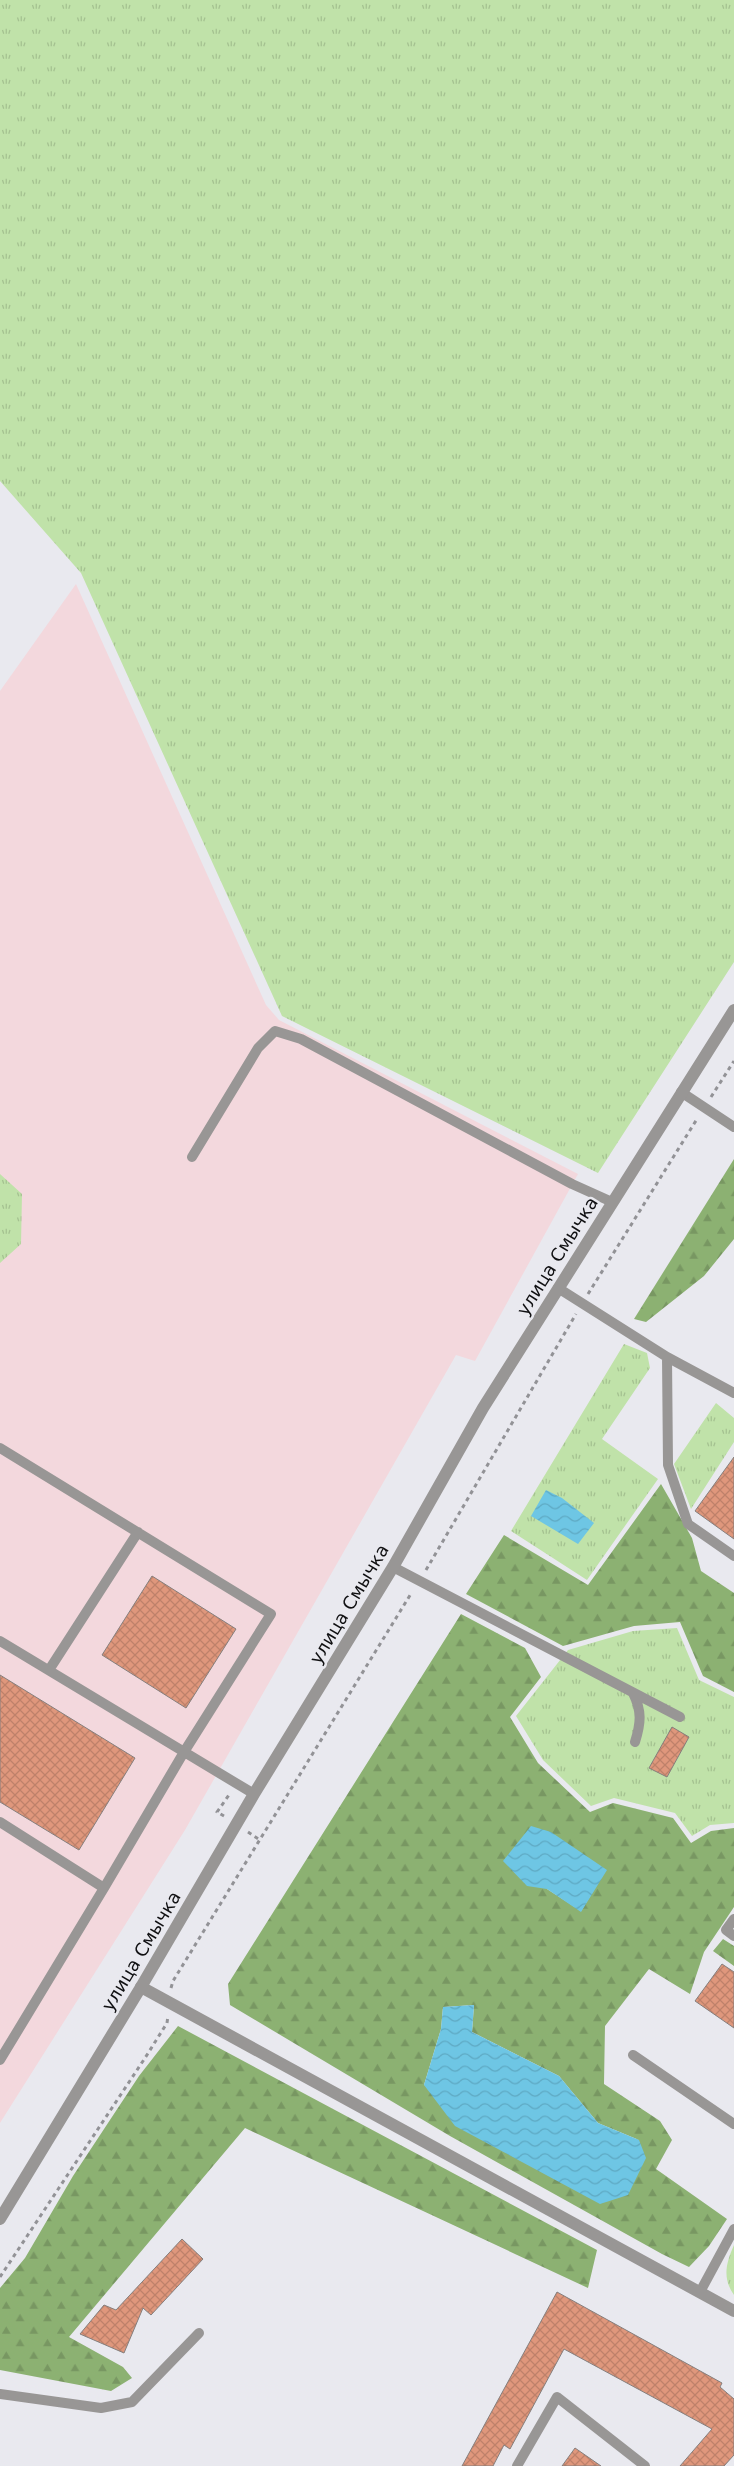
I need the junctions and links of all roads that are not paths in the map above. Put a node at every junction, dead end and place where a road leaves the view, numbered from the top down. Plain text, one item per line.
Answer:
1 (734, 1010) edge
2 (682, 1092) junction
3 (734, 1127) edge
4 (192, 1157) dead end
5 (612, 1202) junction
6 (558, 1288) junction
7 (667, 1357) junction
8 (734, 1393) edge
9 (0, 1448) edge
10 (138, 1532) junction
11 (734, 1556) edge
12 (392, 1567) junction
13 (0, 1641) edge
14 (49, 1670) junction
15 (633, 1693) junction
16 (680, 1717) dead end
17 (634, 1742) dead end
18 (184, 1752) junction
19 (254, 1794) junction
20 (0, 1822) edge
21 (104, 1888) junction
22 (734, 1919) edge
23 (734, 1936) edge
24 (141, 1987) junction
25 (633, 2055) dead end
26 (0, 2060) edge
27 (734, 2124) edge
28 (0, 2219) edge
29 (734, 2229) edge
30 (700, 2292) junction
31 (734, 2311) edge
32 (199, 2333) dead end
33 (0, 2394) edge
34 (517, 2466) edge
35 (645, 2466) edge

1 - 2 street, улица Смычка
2 - 3 lane
2 - 5 street, улица Смычка
4 - 5 lane
5 - 6 street, улица Смычка
6 - 7 lane
6 - 12 street, улица Смычка
7 - 8 lane
7 - 11 lane
9 - 10 lane
10 - 14 lane
10 - 18 lane
12 - 15 lane
12 - 19 street, улица Смычка
13 - 14 lane
14 - 18 lane
15 - 16 lane
15 - 17 lane
18 - 19 lane
18 - 21 lane
19 - 24 street, улица Смычка
20 - 21 lane
21 - 26 lane
22 - 23 lane
24 - 28 street, улица Смычка
24 - 30 street
25 - 27 lane
29 - 30 lane
30 - 31 street
32 - 33 lane
34 - 35 lane

